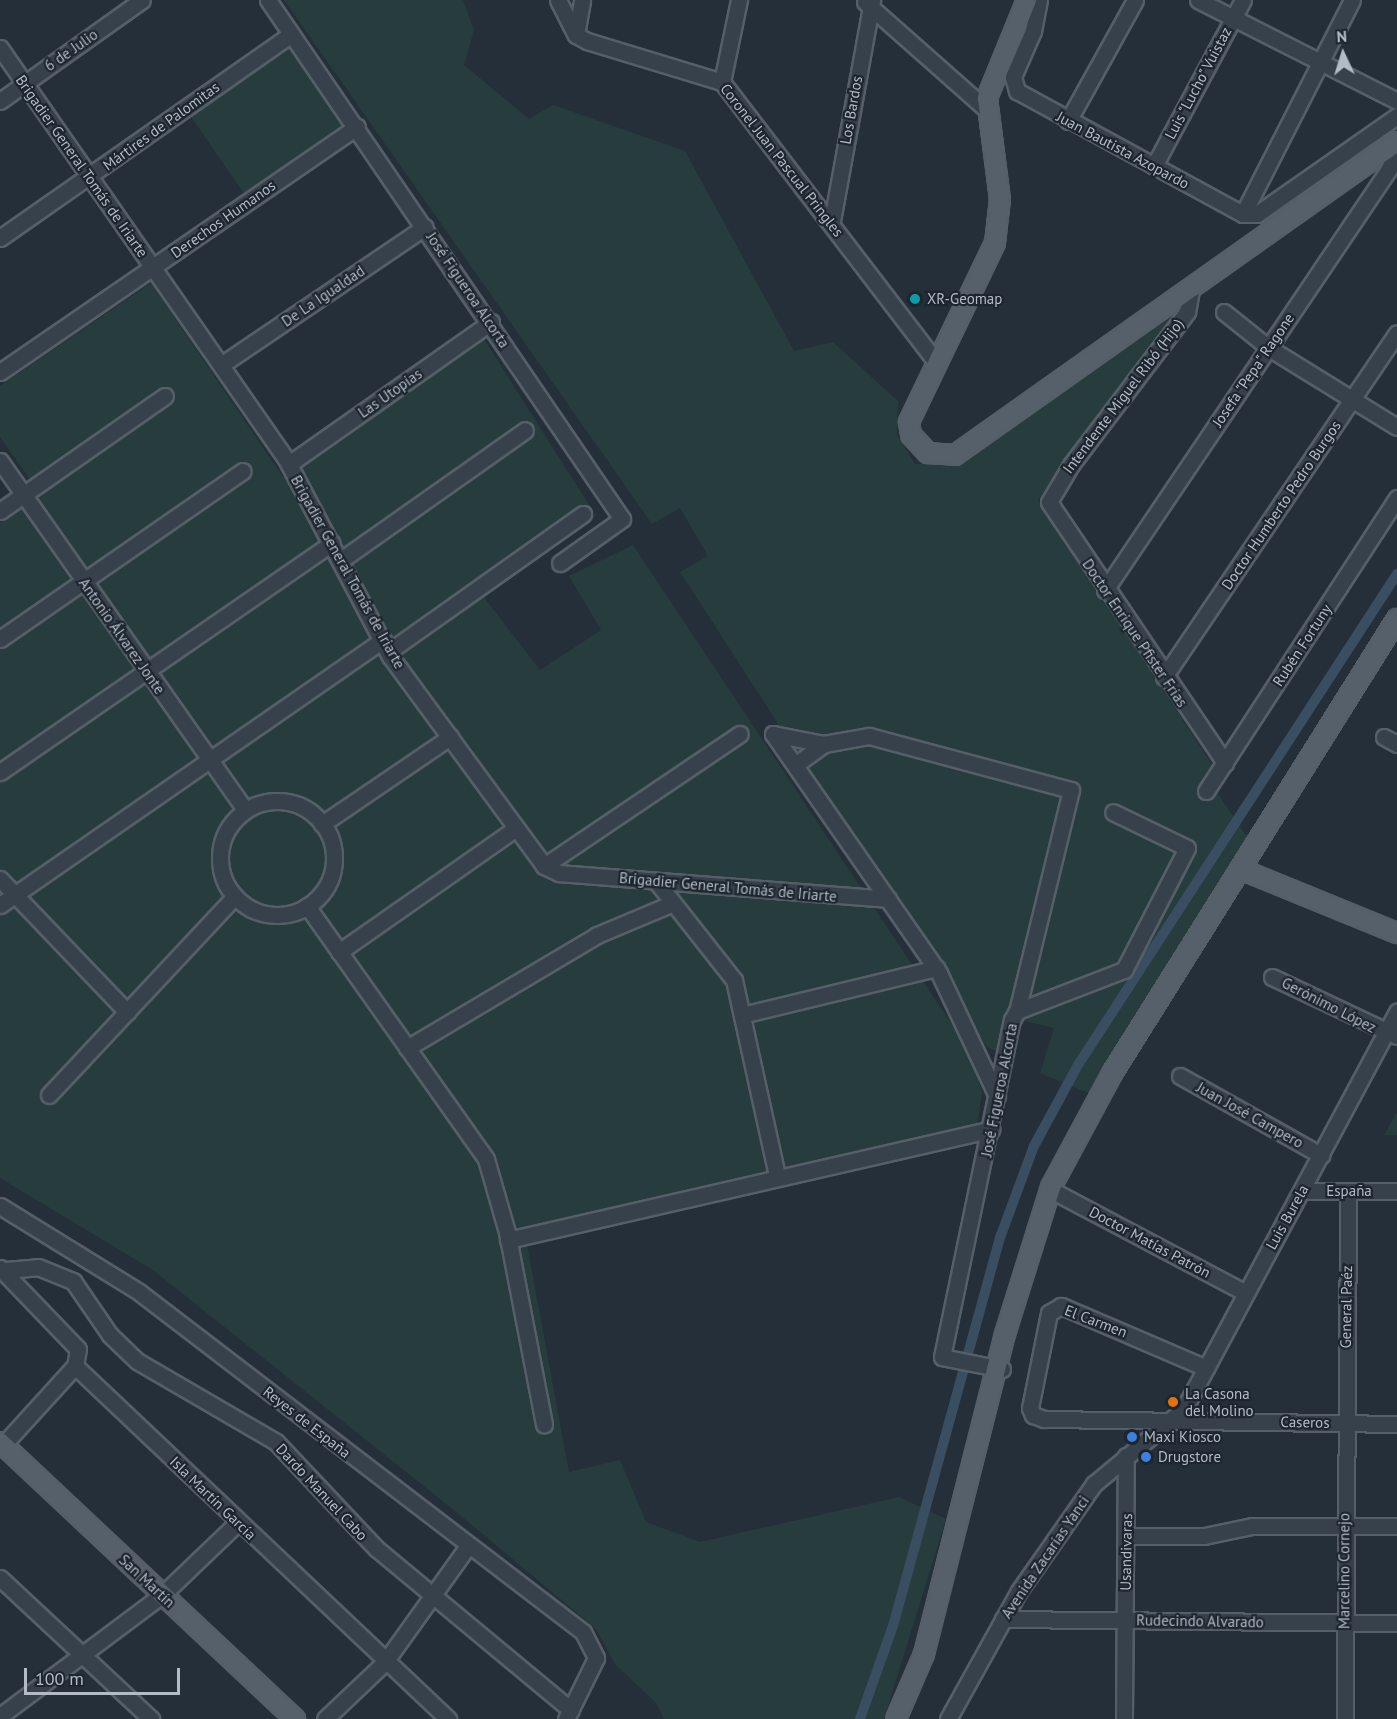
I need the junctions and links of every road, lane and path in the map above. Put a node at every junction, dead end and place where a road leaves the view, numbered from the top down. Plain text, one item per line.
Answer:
1 (142, 0) edge
2 (268, 0) edge
3 (558, 0) edge
4 (582, 0) edge
5 (739, 0) edge
6 (1027, 0) edge
7 (1039, 0) edge
8 (1134, 0) edge
9 (1198, 0) edge
10 (1243, 0) edge
11 (1352, 0) edge
12 (868, 2) edge
13 (1233, 18) junction
14 (291, 34) junction
15 (576, 35) junction
16 (0, 48) edge
17 (1319, 64) junction
18 (722, 82) junction
19 (25, 83) junction
20 (0, 101) edge
21 (1397, 101) edge
22 (987, 110) junction
23 (1397, 116) edge
24 (1068, 121) junction
25 (357, 128) junction
26 (1397, 142) edge
27 (1397, 148) edge
28 (1154, 166) junction
29 (90, 177) junction
30 (1243, 214) junction
31 (832, 221) junction
32 (425, 226) junction
33 (0, 238) edge
34 (153, 268) junction
35 (1191, 290) junction
36 (1224, 312) dead end
37 (490, 322) junction
38 (1397, 333) edge
39 (1269, 348) junction
40 (936, 362) junction
41 (221, 365) junction
42 (0, 372) edge
43 (165, 396) dead end
44 (1352, 399) junction
45 (1397, 427) edge
46 (525, 430) dead end
47 (0, 461) edge
48 (289, 464) junction
49 (243, 471) dead end
50 (23, 494) junction
51 (1397, 498) edge
52 (1049, 502) joint
53 (0, 510) edge
54 (583, 514) dead end
55 (332, 543) junction
56 (341, 560) junction
57 (560, 563) dead end
58 (83, 581) junction
59 (1105, 590) junction
60 (1397, 620) edge
61 (1397, 637) edge
62 (0, 639) edge
63 (386, 646) junction
64 (146, 672) junction
65 (1164, 677) junction
66 (740, 734) dead end
67 (450, 737) junction
68 (824, 744) junction
69 (209, 760) junction
70 (1224, 763) junction
71 (795, 765) junction
72 (0, 772) edge
73 (1206, 791) dead end
74 (245, 810) junction
75 (1113, 812) dead end
76 (322, 824) junction
77 (516, 828) junction
78 (544, 866) junction
79 (1242, 870) junction
80 (0, 879) edge
81 (656, 881) junction
82 (235, 896) junction
83 (888, 899) junction
84 (6, 901) edge
85 (673, 903) junction
86 (307, 906) junction
87 (1397, 933) edge
88 (339, 952) junction
89 (936, 968) junction
90 (1272, 977) dead end
91 (1017, 1011) junction
92 (1397, 1011) edge
93 (127, 1012) junction
94 (742, 1015) junction
95 (1391, 1035) edge
96 (407, 1047) junction
97 (1180, 1076) dead end
98 (49, 1095) dead end
99 (998, 1096) junction
100 (991, 1129) junction
101 (1321, 1155) junction
102 (777, 1176) junction
103 (1302, 1191) junction
104 (1397, 1191) edge
105 (1054, 1192) junction
106 (1348, 1192) junction
107 (0, 1206) edge
108 (508, 1240) junction
109 (3, 1269) edge
110 (1244, 1292) junction
111 (75, 1366) junction
112 (1206, 1368) junction
113 (999, 1369) junction
114 (1033, 1415) joint
115 (1171, 1420) junction
116 (1344, 1423) junction
117 (544, 1424) dead end
118 (1397, 1424) edge
119 (3, 1449) edge
120 (1126, 1456) junction
121 (238, 1522) junction
122 (1344, 1526) junction
123 (1397, 1526) edge
124 (1126, 1536) junction
125 (468, 1546) junction
126 (0, 1578) edge
127 (434, 1593) junction
128 (162, 1595) junction
129 (1003, 1619) junction
130 (1125, 1620) junction
131 (1344, 1623) junction
132 (1397, 1623) edge
133 (83, 1656) junction
134 (385, 1662) junction
135 (568, 1715) edge
136 (1, 1717) edge
137 (151, 1719) edge
138 (295, 1719) edge
139 (325, 1719) edge
140 (448, 1719) edge
141 (896, 1719) edge
142 (905, 1719) edge
143 (948, 1719) edge
144 (1124, 1719) edge
145 (1344, 1719) edge

1 - 19 street, 6 de Julio
2 - 14 street, José Figueroa Alcorta
3 - 15 street
4 - 15 street
5 - 18 street
6 - 22 main road
7 - 24 street, Juan Bautista Azopardo
8 - 24 street
9 - 13 street
10 - 13 street, Luis "Lucho" Vuistaz
11 - 17 street
12 - 22 street
12 - 31 street, Los Bardos
13 - 17 street
13 - 28 street, Luis "Lucho" Vuistaz
14 - 25 street, José Figueroa Alcorta
14 - 29 street, Mártires de Palomitas
15 - 18 street, Coronel Juan Pascual Pringles
16 - 19 street, Brigadier General Tomás de Iriarte
17 - 21 street
17 - 30 street
18 - 31 street, Coronel Juan Pascual Pringles
19 - 20 street, 6 de Julio
19 - 29 street, Brigadier General Tomás de Iriarte
22 - 40 main road
23 - 30 street
24 - 28 street, Juan Bautista Azopardo
25 - 32 street, José Figueroa Alcorta
25 - 34 street, Derechos Humanos
26 - 35 main road
27 - 39 street, Josefa "Pepa" Ragone
28 - 30 street, Juan Bautista Azopardo
29 - 33 street, Mártires de Palomitas
29 - 34 street, Brigadier General Tomás de Iriarte
31 - 40 street, Coronel Juan Pascual Pringles
32 - 37 street, José Figueroa Alcorta
32 - 41 street, De La Igualdad
34 - 41 street, Brigadier General Tomás de Iriarte
34 - 42 street, Derechos Humanos
35 - 40 main road
35 - 52 street, Intendente Miguel Ribó (Hijo)
36 - 39 street
37 - 48 street, Las Utopías
37 - 57 street, José Figueroa Alcorta
38 - 44 street, Doctor Humberto Pedro Burgos
39 - 44 street
39 - 59 street, Josefa "Pepa" Ragone
41 - 48 street, Brigadier General Tomás de Iriarte
43 - 50 street
44 - 45 street
44 - 65 street, Doctor Humberto Pedro Burgos
46 - 56 street
47 - 50 street, Antonio Álvarez Jonte
48 - 55 street, Brigadier General Tomás de Iriarte
49 - 58 street
50 - 53 street
50 - 58 street, Antonio Álvarez Jonte
51 - 70 street, Rubén Fortuny
52 - 59 street, Doctor Enrique Pfister Frías
54 - 63 street
55 - 56 street, Brigadier General Tomás de Iriarte
55 - 64 street
56 - 63 street, Brigadier General Tomás de Iriarte
58 - 62 street
58 - 64 street, Antonio Álvarez Jonte
59 - 65 street, Doctor Enrique Pfister Frías
60 - 79 main road
61 - 79 main road
63 - 67 street, Brigadier General Tomás de Iriarte
63 - 69 street
64 - 69 street, Antonio Álvarez Jonte
64 - 72 street
65 - 70 street, Doctor Enrique Pfister Frías
66 - 78 street
67 - 76 street
67 - 77 street, Brigadier General Tomás de Iriarte
68 - 71 street
68 - 71 street
68 - 91 street
69 - 74 street, Antonio Álvarez Jonte
69 - 84 street
70 - 73 street, Rubén Fortuny
71 - 83 street
74 - 76 street
74 - 82 street
75 - 91 street, José Figueroa Alcorta
76 - 86 street
77 - 78 street, Brigadier General Tomás de Iriarte
77 - 88 street
78 - 81 street, Brigadier General Tomás de Iriarte
79 - 87 main road
79 - 105 main road
79 - 113 main road
80 - 84 street
81 - 83 street, Brigadier General Tomás de Iriarte
81 - 85 street
82 - 86 street
82 - 93 street
83 - 89 street
84 - 93 street
85 - 94 street
85 - 96 street
86 - 88 street
88 - 96 street
89 - 94 street
89 - 99 street
90 - 95 street, Gerónimo López
91 - 99 street, José Figueroa Alcorta
92 - 95 street, Luis Burela
93 - 98 street
94 - 102 street
95 - 101 street, Luis Burela
96 - 108 street
97 - 101 street, Juan José Campero
99 - 100 street, José Figueroa Alcorta
100 - 102 street
100 - 113 street, José Figueroa Alcorta
101 - 103 street, Luis Burela
102 - 108 street
103 - 106 street, España
103 - 110 street, Luis Burela
104 - 106 street, España
105 - 110 street, Doctor Matías Patrón
105 - 113 main road
106 - 116 street, General Paéz
107 - 125 street, Reyes de España
108 - 117 street
109 - 111 street
109 - 127 street, Dardo Manuel Cabo
110 - 112 street, Luis Burela
111 - 119 street
111 - 121 street, Isla Martín García
112 - 114 street, El Carmen
112 - 115 street, Luis Burela
113 - 141 main road
113 - 142 main road
114 - 115 street, Caseros
115 - 116 street, Caseros
115 - 120 street, Avenida Zacarías Yanci
116 - 118 street, Caseros
116 - 122 street, Marcelino Cornejo
119 - 128 main road, San Martín
120 - 124 street, Usandivaras
120 - 129 street, Avenida Zacarías Yanci
121 - 128 street
121 - 134 street, Isla Martín García
122 - 123 street
122 - 124 street
122 - 131 street, Marcelino Cornejo
124 - 130 street, Usandivaras
125 - 127 street
125 - 135 street, Reyes de España
126 - 133 street
127 - 134 street
127 - 135 street, Dardo Manuel Cabo
128 - 133 street
128 - 138 main road, San Martín
129 - 130 street, Rudecindo Alvarado
129 - 143 street, Avenida Zacarías Yanci
130 - 131 street, Rudecindo Alvarado
130 - 144 street, Usandivaras
131 - 132 street, Rudecindo Alvarado
131 - 145 street, Marcelino Cornejo
133 - 136 street
133 - 137 street
134 - 139 street
134 - 140 street, Isla Martín García

